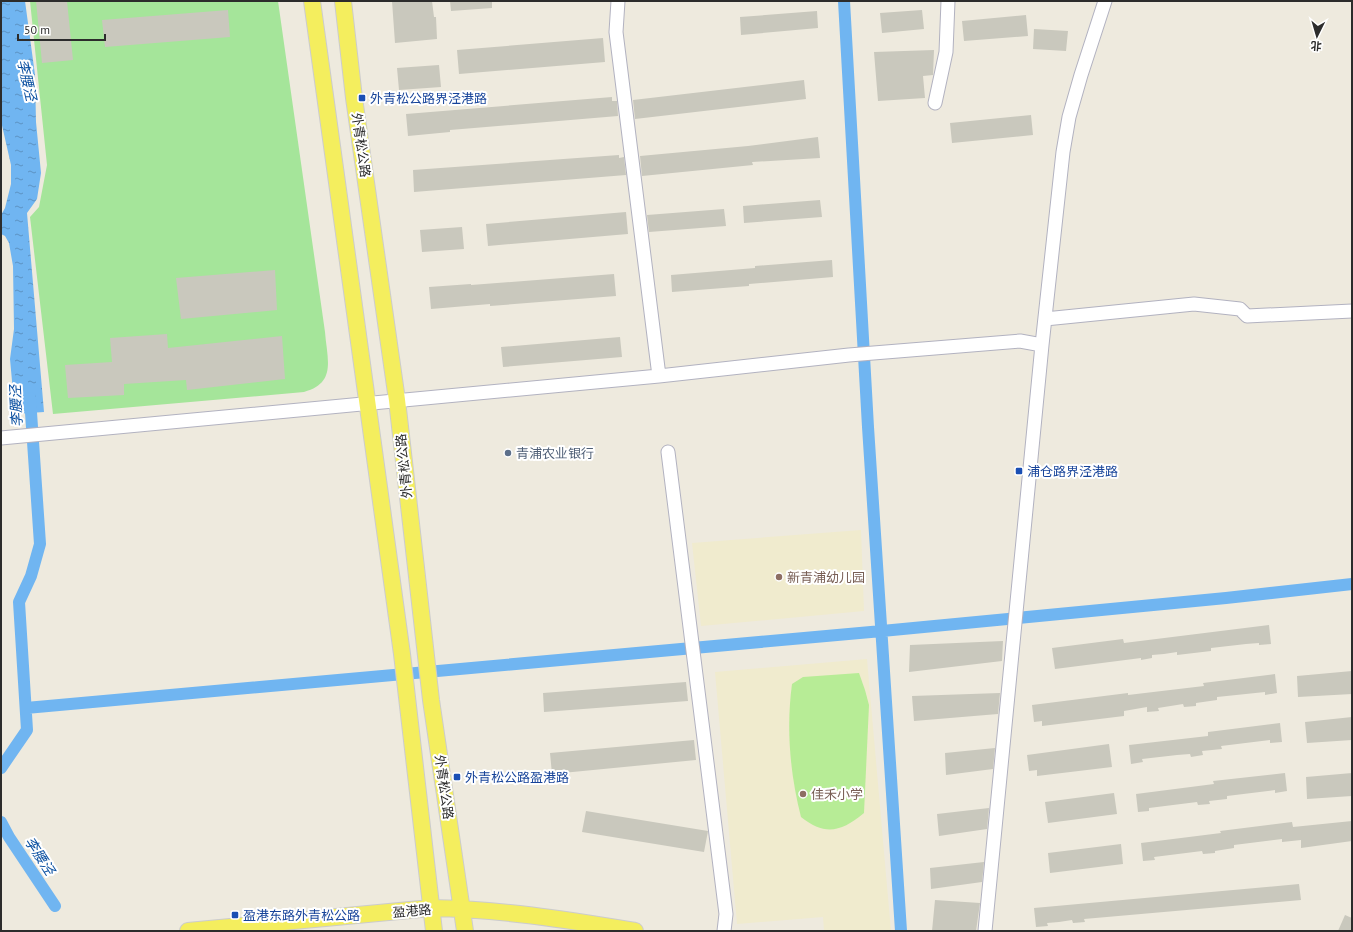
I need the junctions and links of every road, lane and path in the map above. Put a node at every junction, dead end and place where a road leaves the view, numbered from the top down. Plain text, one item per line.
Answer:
1 (312, 1) edge
2 (343, 1) edge
3 (618, 1) edge
4 (948, 1) edge
5 (1105, 1) edge
6 (935, 103) dead end
7 (1352, 311) edge
8 (1045, 319) junction
9 (1042, 345) junction
10 (659, 376) junction
11 (397, 400) junction
12 (367, 404) junction
13 (4, 438) edge
14 (668, 452) dead end
15 (431, 908) junction
16 (461, 909) junction
17 (188, 931) edge
18 (434, 931) edge
19 (465, 931) edge
20 (635, 931) edge
21 (724, 931) edge
22 (986, 931) edge

1 - 12 main road, 外青松公路
2 - 11 main road, 外青松公路
3 - 10 street
4 - 6 street
5 - 8 street
7 - 8 street
8 - 9 street
9 - 10 street
9 - 22 street
10 - 11 street
11 - 12 street
11 - 16 main road, 外青松公路
12 - 13 street
12 - 15 main road, 外青松公路
14 - 21 street
15 - 16 main road, 盈港路
15 - 17 main road, 盈港路
15 - 18 main road, 外青松公路
16 - 19 main road, 外青松公路
16 - 20 main road, 盈港路

